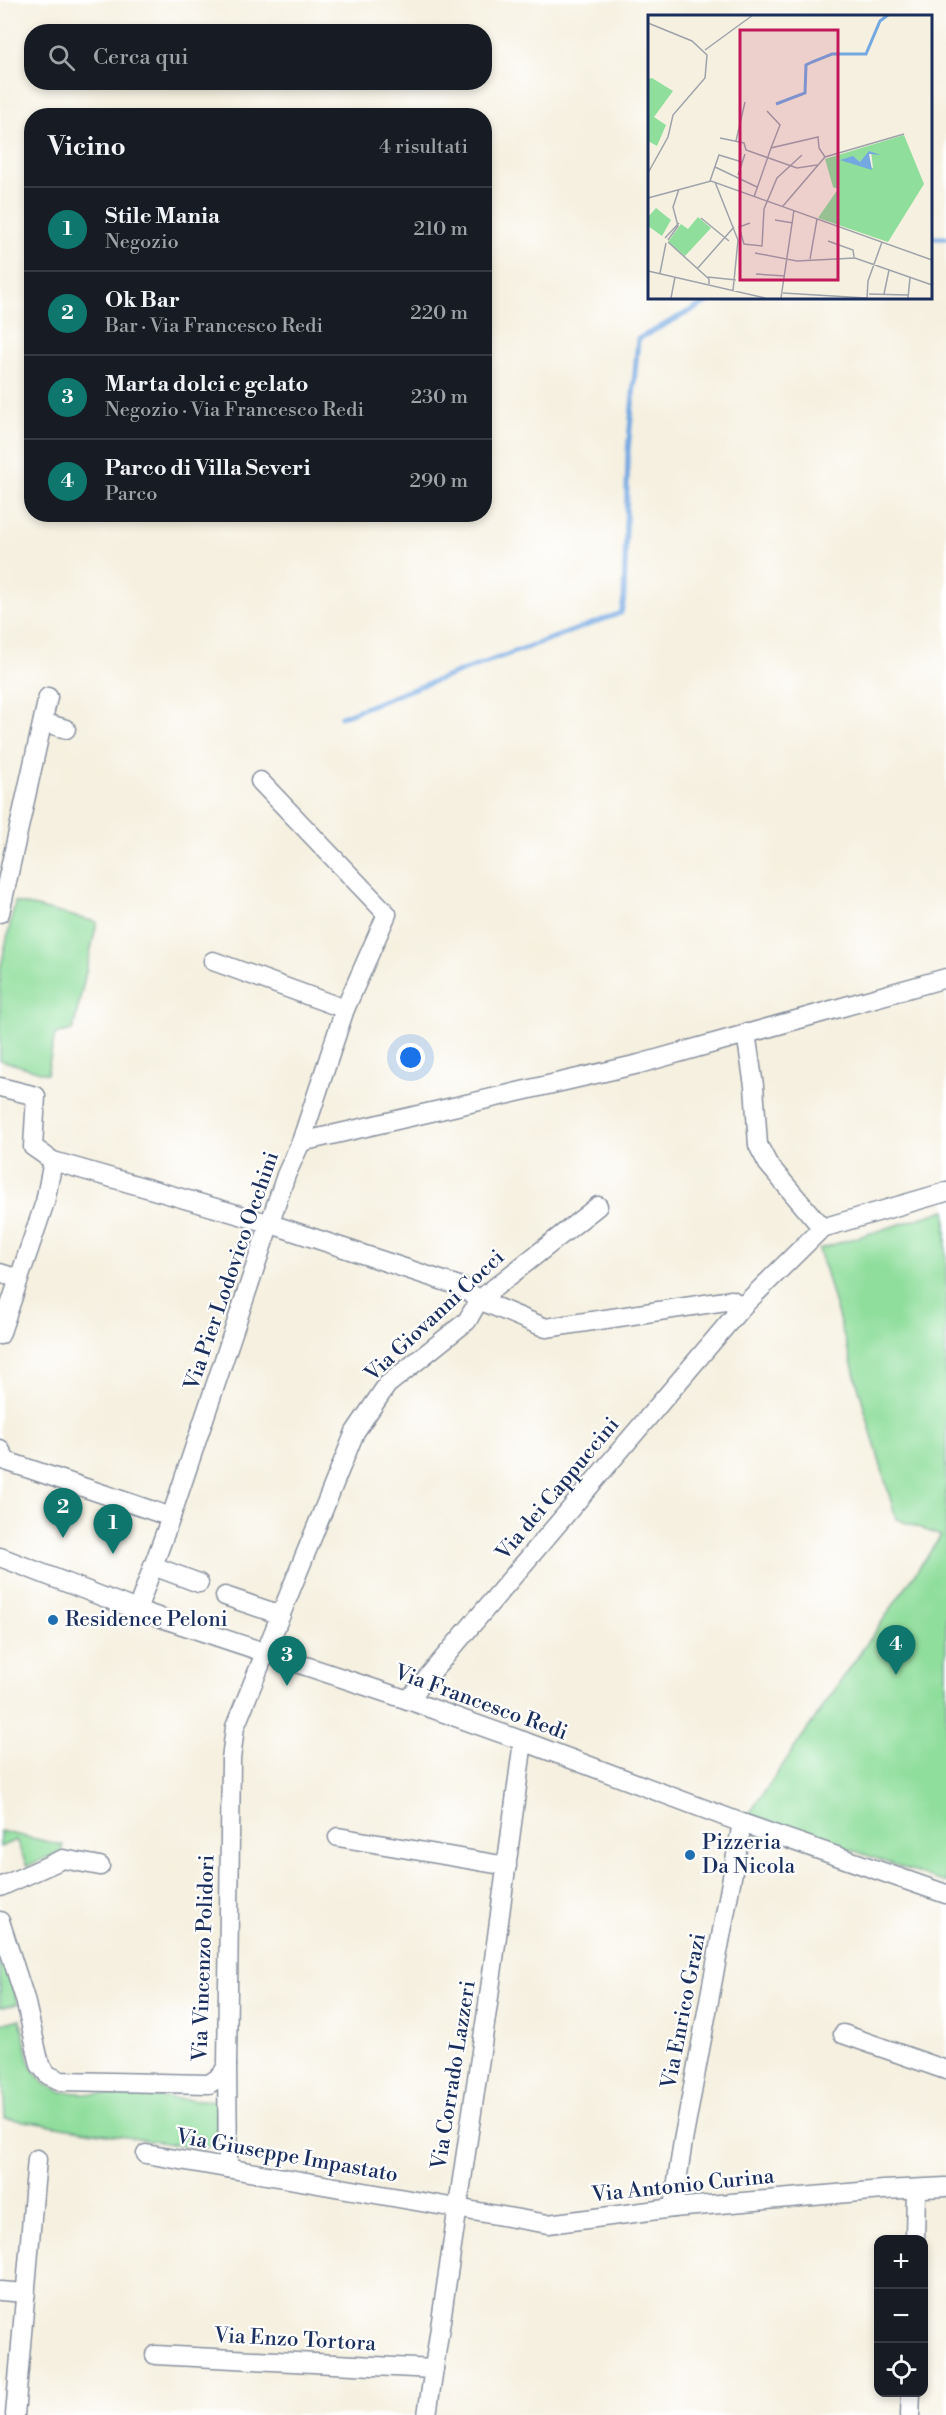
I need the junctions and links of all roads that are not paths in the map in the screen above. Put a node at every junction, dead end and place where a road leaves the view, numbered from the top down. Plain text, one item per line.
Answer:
1 (48, 697) dead end
2 (43, 722) junction
3 (66, 729) dead end
4 (260, 781) dead end
5 (0, 913) edge
6 (213, 961) dead end
7 (946, 978) edge
8 (345, 1009) junction
9 (746, 1033) junction
10 (0, 1087) edge
11 (301, 1142) junction
12 (53, 1161) junction
13 (946, 1192) edge
14 (598, 1206) dead end
15 (271, 1224) junction
16 (822, 1228) junction
17 (0, 1273) edge
18 (19, 1280) junction
19 (479, 1300) junction
20 (742, 1307) junction
21 (0, 1335) edge
22 (0, 1449) edge
23 (171, 1517) junction
24 (0, 1557) edge
25 (153, 1566) junction
26 (199, 1583) dead end
27 (225, 1596) dead end
28 (137, 1610) junction
29 (281, 1615) junction
30 (266, 1652) junction
31 (408, 1700) junction
32 (523, 1741) junction
33 (742, 1823) junction
34 (338, 1837) dead end
35 (100, 1866) dead end
36 (507, 1866) junction
37 (0, 1887) edge
38 (946, 1894) edge
39 (0, 1921) edge
40 (843, 2034) dead end
41 (227, 2065) junction
42 (946, 2070) edge
43 (146, 2154) dead end
44 (37, 2159) dead end
45 (228, 2168) junction
46 (946, 2187) edge
47 (916, 2189) junction
48 (457, 2208) junction
49 (673, 2208) junction
50 (915, 2235) edge
51 (0, 2290) edge
52 (26, 2293) junction
53 (154, 2355) dead end
54 (434, 2368) junction
55 (911, 2397) edge
56 (15, 2415) edge
57 (427, 2415) edge
58 (910, 2415) edge

1 - 2 street
2 - 3 street
2 - 5 street
4 - 8 street
6 - 8 street
7 - 9 street, Via Pier Lodovico Occhini
8 - 11 street
9 - 11 street, Via Pier Lodovico Occhini
9 - 16 street
10 - 12 street
11 - 15 street, Via Pier Lodovico Occhini
12 - 15 street
12 - 18 street
13 - 16 street, Via dei Cappuccini
14 - 19 street, Via Giovanni Cocci
15 - 19 street
15 - 23 street, Via Pier Lodovico Occhini
16 - 20 street, Via dei Cappuccini
17 - 18 street
18 - 21 street
19 - 20 street
19 - 29 street, Via Giovanni Cocci
20 - 31 street, Via dei Cappuccini
22 - 23 street
23 - 25 street, Via Pier Lodovico Occhini
24 - 28 street, Via Francesco Redi
25 - 26 street
25 - 28 street, Via Pier Lodovico Occhini
27 - 29 street
28 - 30 street, Via Francesco Redi
29 - 30 street, Via Giovanni Cocci
30 - 31 street, Via Francesco Redi
30 - 41 street, Via Vincenzo Polidori
31 - 32 street, Via Francesco Redi
32 - 33 street, Via Francesco Redi
32 - 36 street, Via Corrado Lazzeri
33 - 38 street, Via Francesco Redi
33 - 49 street, Via Enrico Grazi
34 - 36 street
35 - 37 street
36 - 48 street, Via Corrado Lazzeri
39 - 41 street, Via Vincenzo Polidori
40 - 42 street
41 - 45 street
43 - 45 street, Via Giuseppe Impastato
44 - 52 street
45 - 48 street, Via Giuseppe Impastato
46 - 47 street, Via Antonio Curina
47 - 49 street, Via Antonio Curina
47 - 50 street
48 - 49 street, Via Antonio Curina
48 - 54 street, Via Corrado Lazzeri
51 - 52 street
52 - 56 street
53 - 54 street, Via Enzo Tortora
54 - 57 street, Via Corrado Lazzeri
55 - 58 street

